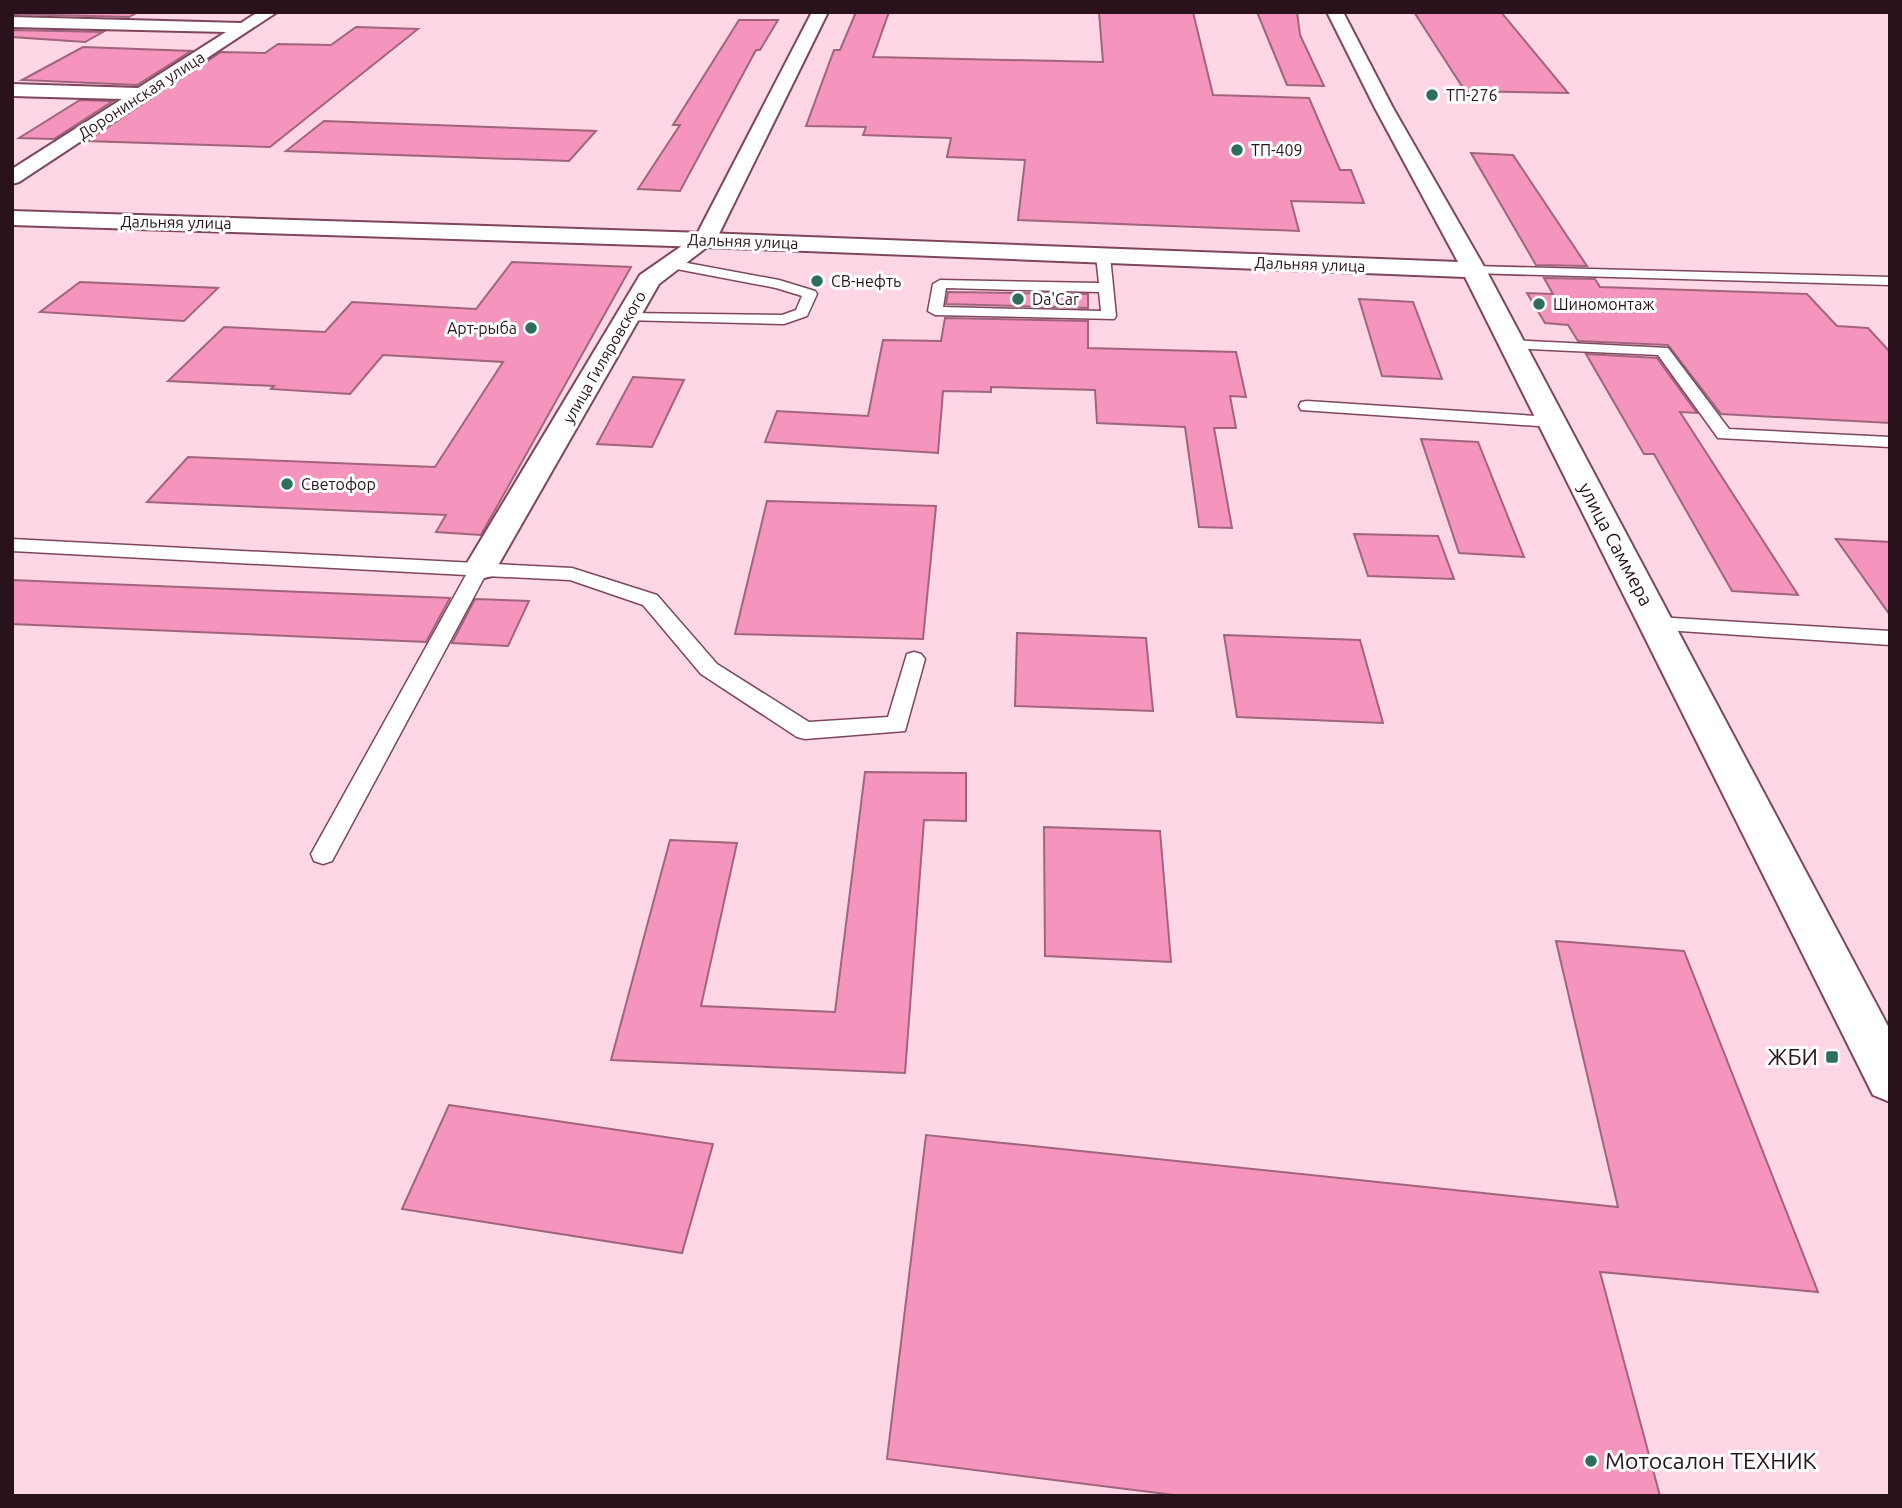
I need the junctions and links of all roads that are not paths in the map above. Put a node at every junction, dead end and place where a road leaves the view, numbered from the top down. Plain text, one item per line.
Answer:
1 (269, 12) edge
2 (820, 12) edge
3 (1335, 12) edge
4 (12, 22) edge
5 (245, 28) junction
6 (12, 90) edge
7 (142, 94) junction
8 (12, 178) edge
9 (12, 218) edge
10 (705, 240) junction
11 (1103, 256) junction
12 (671, 264) junction
13 (1474, 270) junction
14 (1863, 281) junction
15 (1890, 281) edge
16 (1107, 288) junction
17 (1890, 293) edge
18 (627, 317) junction
19 (1511, 345) junction
20 (1307, 406) dead end
21 (1552, 422) junction
22 (1890, 442) edge
23 (12, 545) edge
24 (480, 568) junction
25 (1657, 624) junction
26 (1890, 638) edge
27 (914, 659) dead end
28 (323, 854) dead end
29 (1890, 1079) edge

1 - 5 street, Доронинская улица
2 - 10 street, улица Гиляровского
3 - 13 street, улица Саммера
4 - 5 street
5 - 7 street, Доронинская улица
6 - 7 street
7 - 8 street, Доронинская улица
9 - 10 street, Дальняя улица
10 - 11 street, Дальняя улица
10 - 12 street, улица Гиляровского
11 - 13 street, Дальняя улица
11 - 16 lane
12 - 18 street, улица Гиляровского
12 - 18 lane
13 - 14 lane
13 - 19 street, улица Саммера
14 - 15 lane
14 - 17 lane
16 - 16 lane
18 - 24 street, улица Гиляровского
19 - 21 street, улица Саммера
19 - 22 lane
20 - 21 lane
21 - 25 street, улица Саммера
23 - 24 lane
24 - 27 lane
24 - 28 lane
25 - 26 lane
25 - 29 street, улица Саммера

